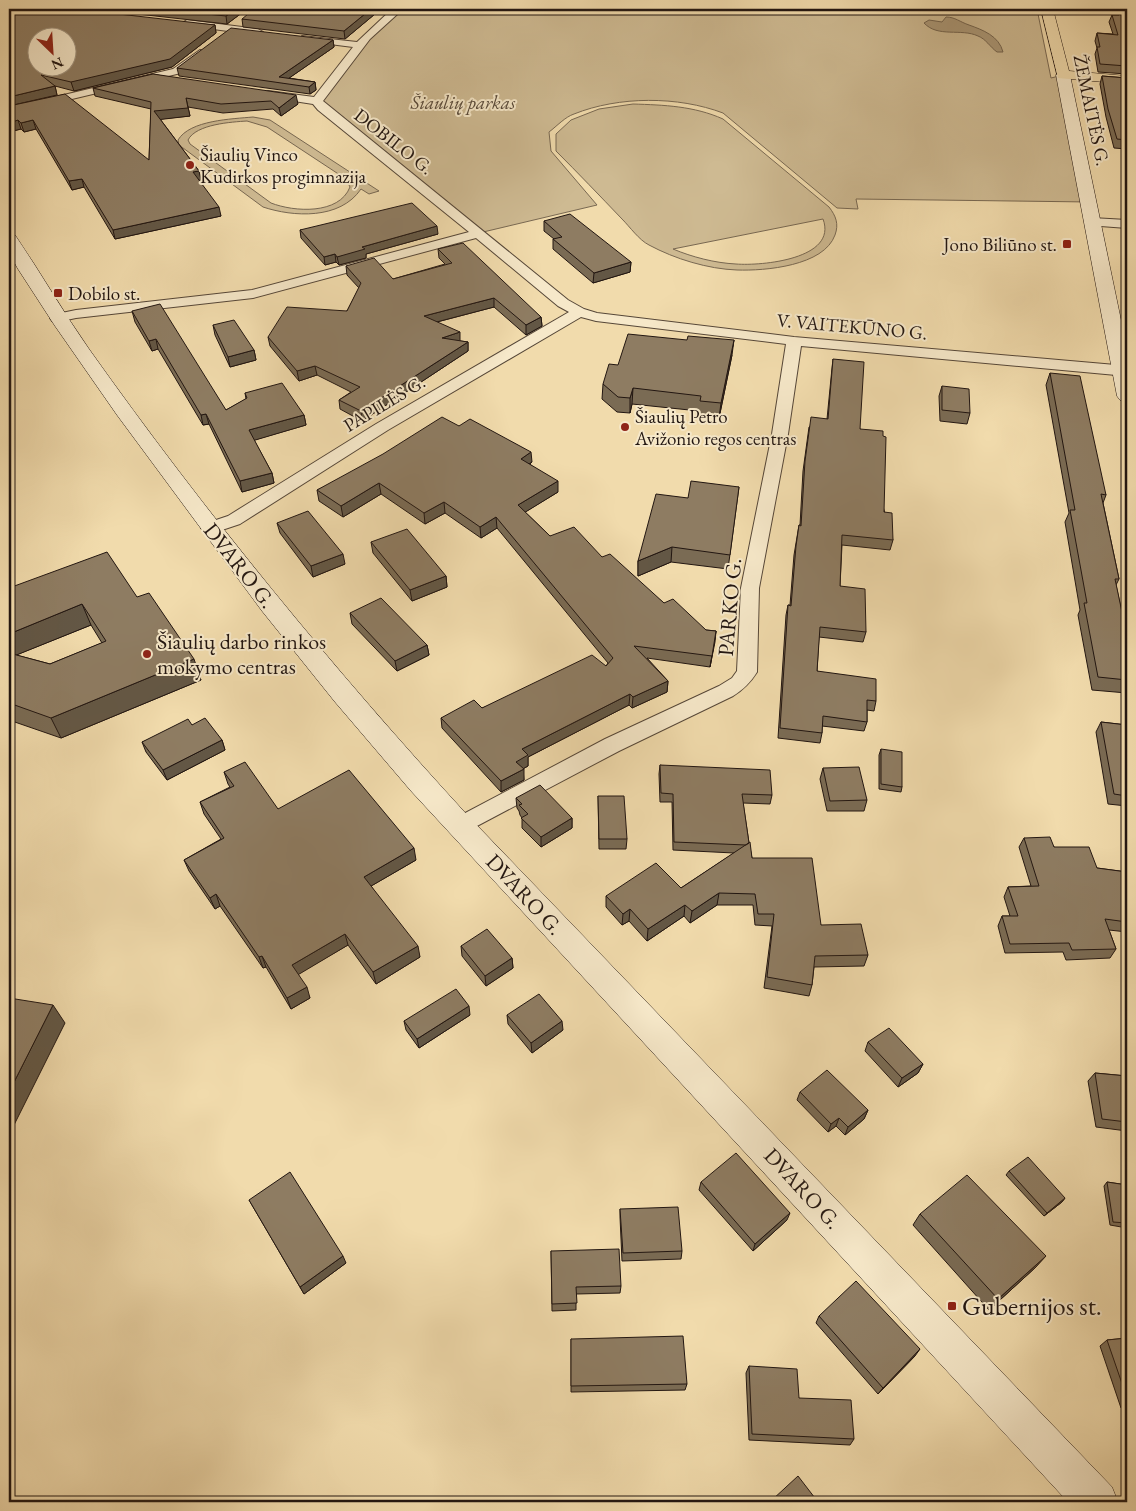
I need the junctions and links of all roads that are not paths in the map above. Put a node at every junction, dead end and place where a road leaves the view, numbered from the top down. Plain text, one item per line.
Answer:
1 (398, 9) edge
2 (1047, 9) edge
3 (243, 18) edge
4 (174, 22) edge
5 (231, 28) junction
6 (270, 34) edge
7 (300, 38) edge
8 (360, 45) junction
9 (1063, 75) junction
10 (154, 77) junction
11 (1127, 80) edge
12 (182, 81) edge
13 (259, 93) edge
14 (317, 100) junction
15 (9, 111) edge
16 (1092, 222) junction
17 (1127, 224) edge
18 (479, 232) junction
19 (12, 253) edge
20 (579, 312) junction
21 (57, 318) junction
22 (794, 342) junction
23 (1125, 371) edge
24 (1127, 396) edge
25 (210, 528) junction
26 (460, 826) junction
27 (1097, 1502) edge

1 - 8 street
2 - 9 main road, ŽEMAITĖS G.
3 - 5 street
4 - 5 street
5 - 6 street
5 - 10 street
7 - 8 street
8 - 14 street
9 - 11 main road
9 - 16 main road, ŽEMAITĖS G.
10 - 12 street
10 - 15 street
13 - 14 street
14 - 18 street, DOBILO G.
16 - 17 street
16 - 23 main road, ŽEMAITĖS G.
18 - 20 street, DOBILO G.
18 - 21 street
19 - 21 main road, DVARO G.
20 - 22 street, V. VAITEKŪNO G.
20 - 25 street, PAPILĖS G.
21 - 25 main road, DVARO G.
22 - 23 street, V. VAITEKŪNO G.
22 - 26 street, PARKO G.
23 - 24 main road, ŽEMAITĖS G.
25 - 26 main road, DVARO G.
26 - 27 main road, DVARO G.

